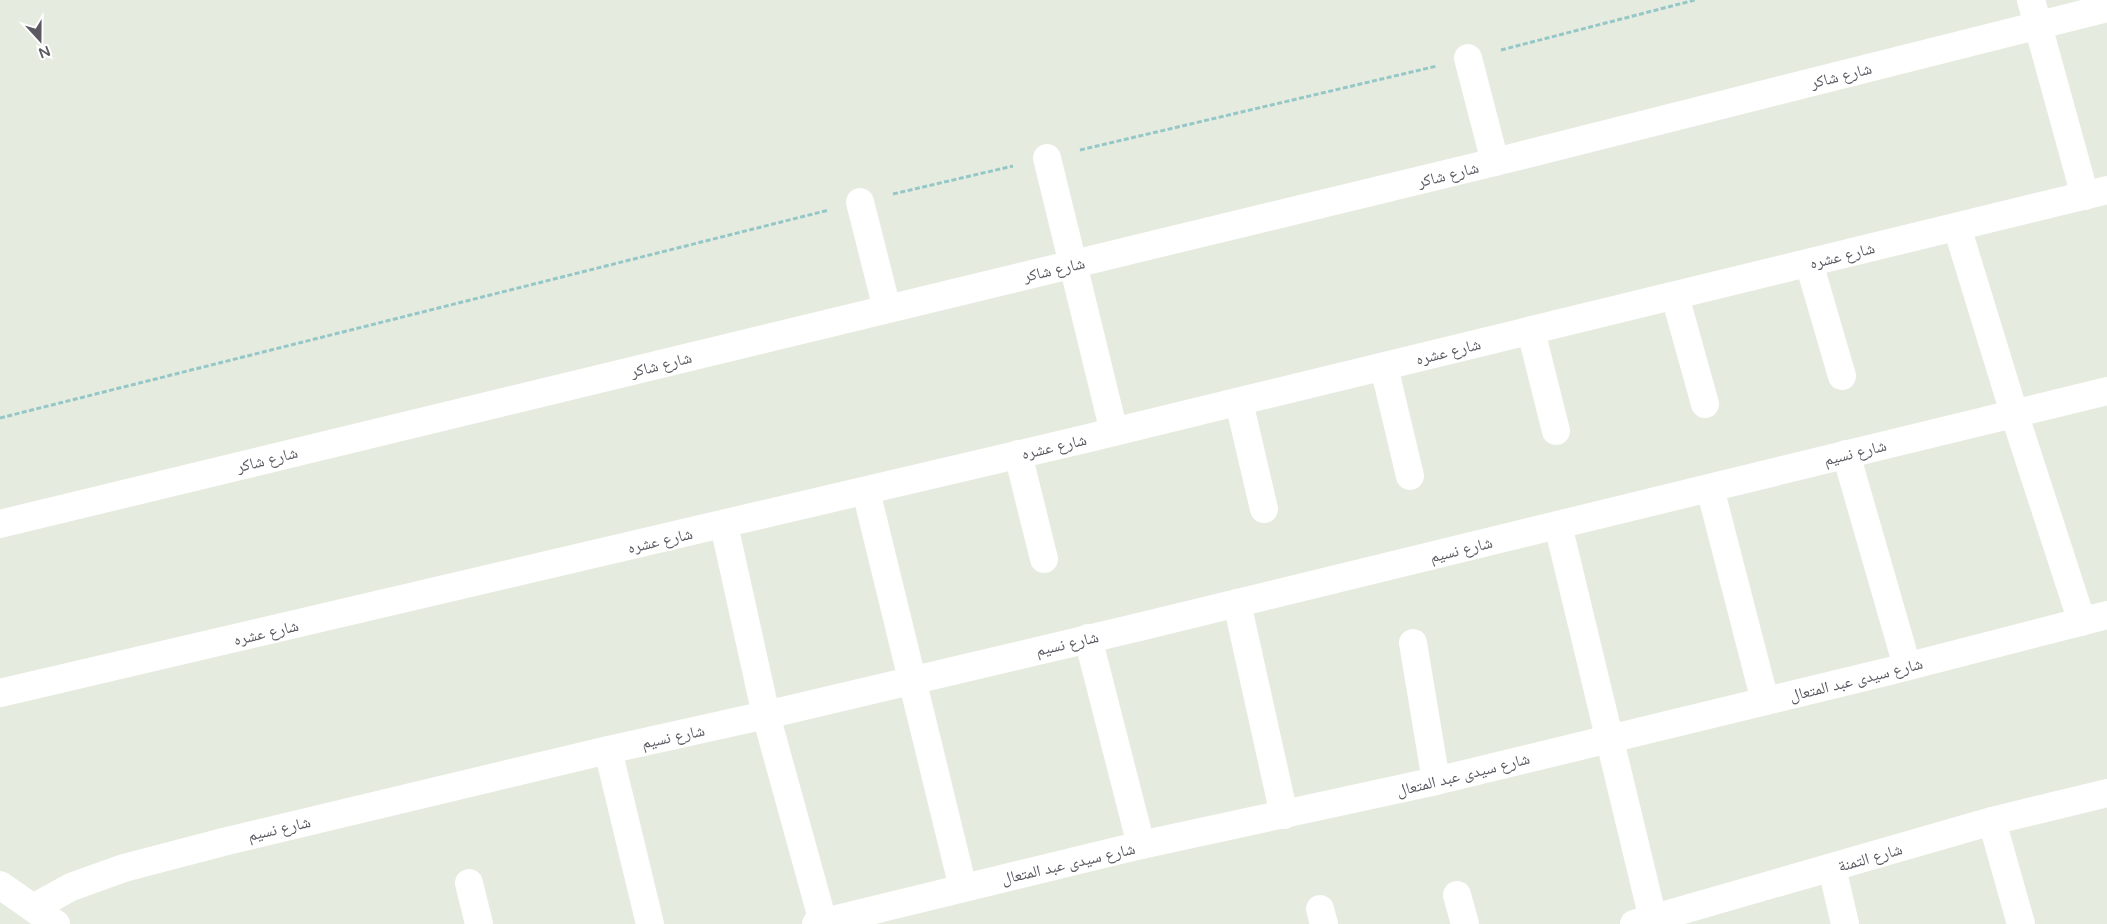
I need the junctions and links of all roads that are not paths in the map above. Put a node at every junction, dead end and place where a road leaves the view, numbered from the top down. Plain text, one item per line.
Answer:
1 (2107, 8) edge
2 (2034, 13) edge
3 (1468, 58) dead end
4 (1047, 158) dead end
5 (1495, 162) junction
6 (2101, 195) edge
7 (860, 202) dead end
8 (1957, 227) junction
9 (1808, 263) junction
10 (1073, 265) junction
11 (1675, 296) junction
12 (887, 309) junction
13 (1531, 331) junction
14 (1384, 366) junction
15 (1842, 376) dead end
16 (2107, 391) edge
17 (1238, 402) junction
18 (1704, 404) dead end
19 (2014, 414) junction
20 (1556, 431) dead end
21 (1114, 432) junction
22 (1018, 454) junction
23 (1846, 454) junction
24 (1410, 476) dead end
25 (1710, 488) junction
26 (866, 491) junction
27 (1264, 509) dead end
28 (0, 524) edge
29 (724, 525) junction
30 (1558, 525) junction
31 (1044, 559) dead end
32 (1237, 603) junction
33 (2094, 618) edge
34 (1088, 638) junction
35 (1414, 643) dead end
36 (1908, 666) junction
37 (912, 681) junction
38 (0, 694) edge
39 (1765, 701) junction
40 (766, 715) junction
41 (1610, 738) junction
42 (608, 750) junction
43 (1436, 781) junction
44 (2107, 793) edge
45 (1284, 815) junction
46 (1992, 821) junction
47 (1141, 845) junction
48 (1832, 868) junction
49 (469, 883) dead end
50 (0, 886) edge
51 (964, 888) junction
52 (1457, 895) dead end
53 (33, 908) junction
54 (1706, 914) edge
55 (1643, 922) edge
56 (820, 923) edge
57 (56, 924) edge
58 (480, 924) edge
59 (650, 924) edge
60 (1465, 924) edge
61 (1846, 924) edge
62 (2021, 924) edge

1 - 2 street, شارع شاكر
2 - 5 street, شارع شاكر
2 - 6 street
3 - 5 street
4 - 10 street
5 - 10 street, شارع شاكر
6 - 8 street, شارع عشره
7 - 12 street
8 - 9 street, شارع عشره
8 - 19 street
9 - 11 street, شارع عشره
9 - 15 street
10 - 12 street, شارع شاكر
10 - 21 street
11 - 13 street, شارع عشره
11 - 18 street
12 - 28 street, شارع شاكر
13 - 14 street, شارع عشره
13 - 20 street
14 - 17 street, شارع عشره
14 - 24 street
16 - 19 street, شارع نسيم
17 - 21 street, شارع عشره
17 - 27 street
19 - 23 street, شارع نسيم
19 - 33 street
21 - 22 street, شارع عشره
22 - 26 street, شارع عشره
22 - 31 street
23 - 25 street, شارع نسيم
23 - 36 street
25 - 30 street, شارع نسيم
25 - 39 street
26 - 29 street, شارع عشره
26 - 37 street
29 - 38 street, شارع عشره
29 - 40 street
30 - 32 street, شارع نسيم
30 - 41 street
32 - 34 street, شارع نسيم
32 - 45 street
33 - 36 street, شارع سيدى عبد المتعال
34 - 37 street, شارع نسيم
34 - 47 street
35 - 43 street
36 - 39 street, شارع سيدى عبد المتعال
37 - 40 street, شارع نسيم
37 - 51 street
39 - 41 street, شارع سيدى عبد المتعال
40 - 42 street, شارع نسيم
40 - 56 street
41 - 43 street, شارع سيدى عبد المتعال
41 - 55 street
42 - 53 street, شارع نسيم
42 - 59 street
43 - 45 street, شارع سيدى عبد المتعال
44 - 46 street, شارع التمنة
45 - 47 street, شارع سيدى عبد المتعال
46 - 48 street, شارع التمنة
46 - 62 street
47 - 51 street, شارع سيدى عبد المتعال
48 - 54 street, شارع التمنة
48 - 61 street
49 - 58 street
50 - 53 street
51 - 56 street, شارع سيدى عبد المتعال
52 - 60 street
53 - 57 street
54 - 55 street, شارع التمنة

